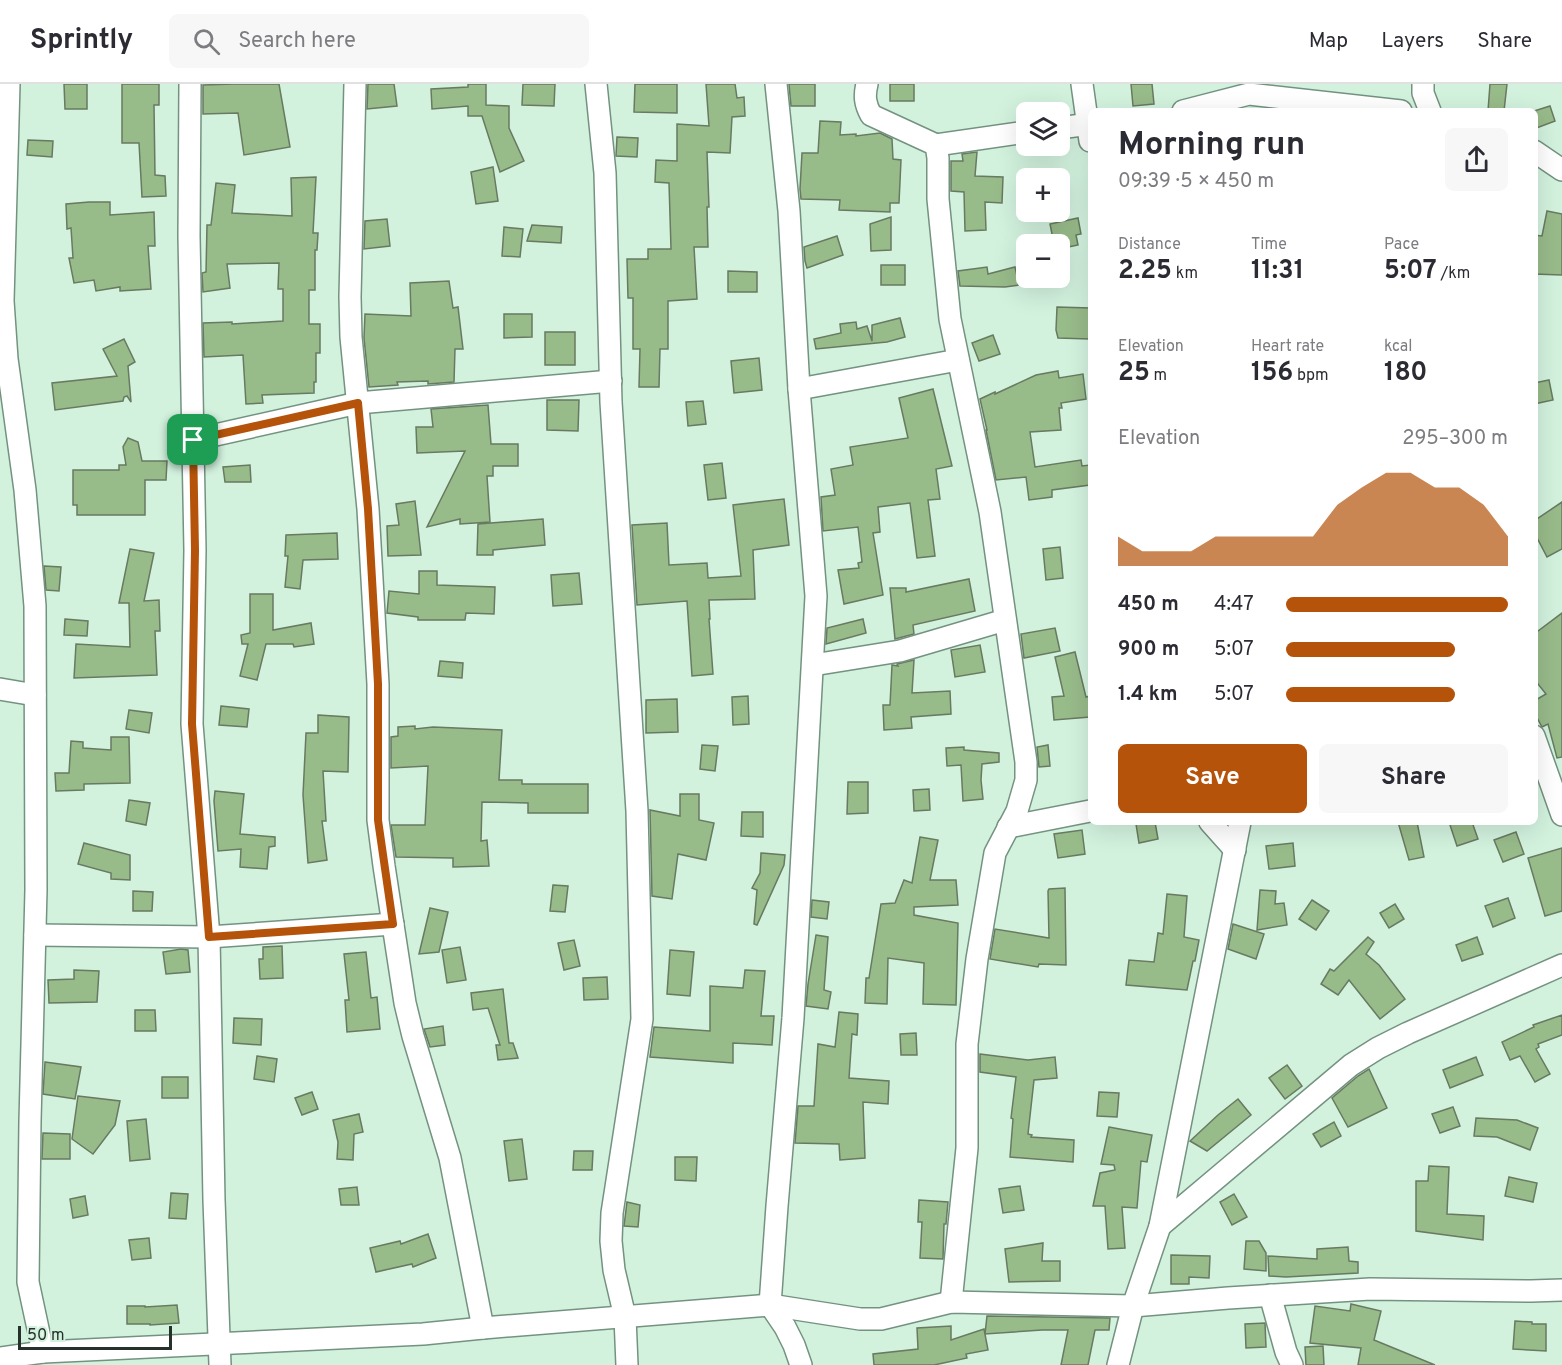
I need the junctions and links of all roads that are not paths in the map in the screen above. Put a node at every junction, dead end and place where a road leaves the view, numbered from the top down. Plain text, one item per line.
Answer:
1 (9, 84) edge
2 (190, 84) edge
3 (355, 84) edge
4 (596, 84) edge
5 (776, 84) edge
6 (867, 84) edge
7 (1082, 84) edge
8 (1423, 84) edge
9 (1250, 96) edge
10 (1196, 108) edge
11 (1371, 108) edge
12 (1429, 108) edge
13 (1088, 118) edge
14 (1070, 128) edge
15 (1088, 129) edge
16 (1016, 133) edge
17 (936, 145) junction
18 (1538, 154) edge
19 (1562, 170) edge
20 (2, 301) edge
21 (958, 360) junction
22 (611, 381) junction
23 (799, 389) junction
24 (358, 403) junction
25 (193, 440) junction
26 (1005, 620) junction
27 (813, 665) junction
28 (0, 689) edge
29 (35, 695) junction
30 (1538, 747) edge
31 (1088, 812) edge
32 (1562, 815) edge
33 (1213, 825) edge
34 (1239, 825) edge
35 (1008, 827) junction
36 (1235, 850) junction
37 (393, 924) junction
38 (35, 935) junction
39 (209, 937) junction
40 (1562, 965) edge
41 (1160, 1226) junction
42 (1562, 1290) edge
43 (1270, 1295) junction
44 (951, 1302) junction
45 (770, 1305) junction
46 (1133, 1306) junction
47 (625, 1317) junction
48 (483, 1328) junction
49 (43, 1352) junction
50 (220, 1355) edge
51 (0, 1358) edge
52 (627, 1365) edge
53 (801, 1365) edge
54 (1118, 1365) edge
55 (1292, 1365) edge

1 - 20 street
2 - 25 street
3 - 24 street
4 - 22 street
5 - 23 street
6 - 17 street
7 - 13 street
8 - 12 street
9 - 10 street
9 - 11 street
14 - 15 street
16 - 17 street
17 - 21 street
18 - 19 street
20 - 29 street
21 - 23 street
21 - 26 street
22 - 24 street
22 - 47 street
23 - 27 street
24 - 25 street
24 - 37 street
25 - 39 street
26 - 27 street
26 - 35 street
27 - 45 street
28 - 29 street
29 - 38 street
30 - 32 street
31 - 35 street
33 - 36 street
34 - 36 street
35 - 44 street
36 - 41 street
37 - 39 street
37 - 48 street
38 - 39 street
38 - 49 street
39 - 50 street
40 - 41 street
41 - 46 street
42 - 43 street
43 - 46 street
43 - 55 street
44 - 45 street
44 - 46 street
45 - 47 street
45 - 53 street
46 - 54 street
47 - 48 street
47 - 52 street
48 - 50 street
49 - 50 street
49 - 51 street

